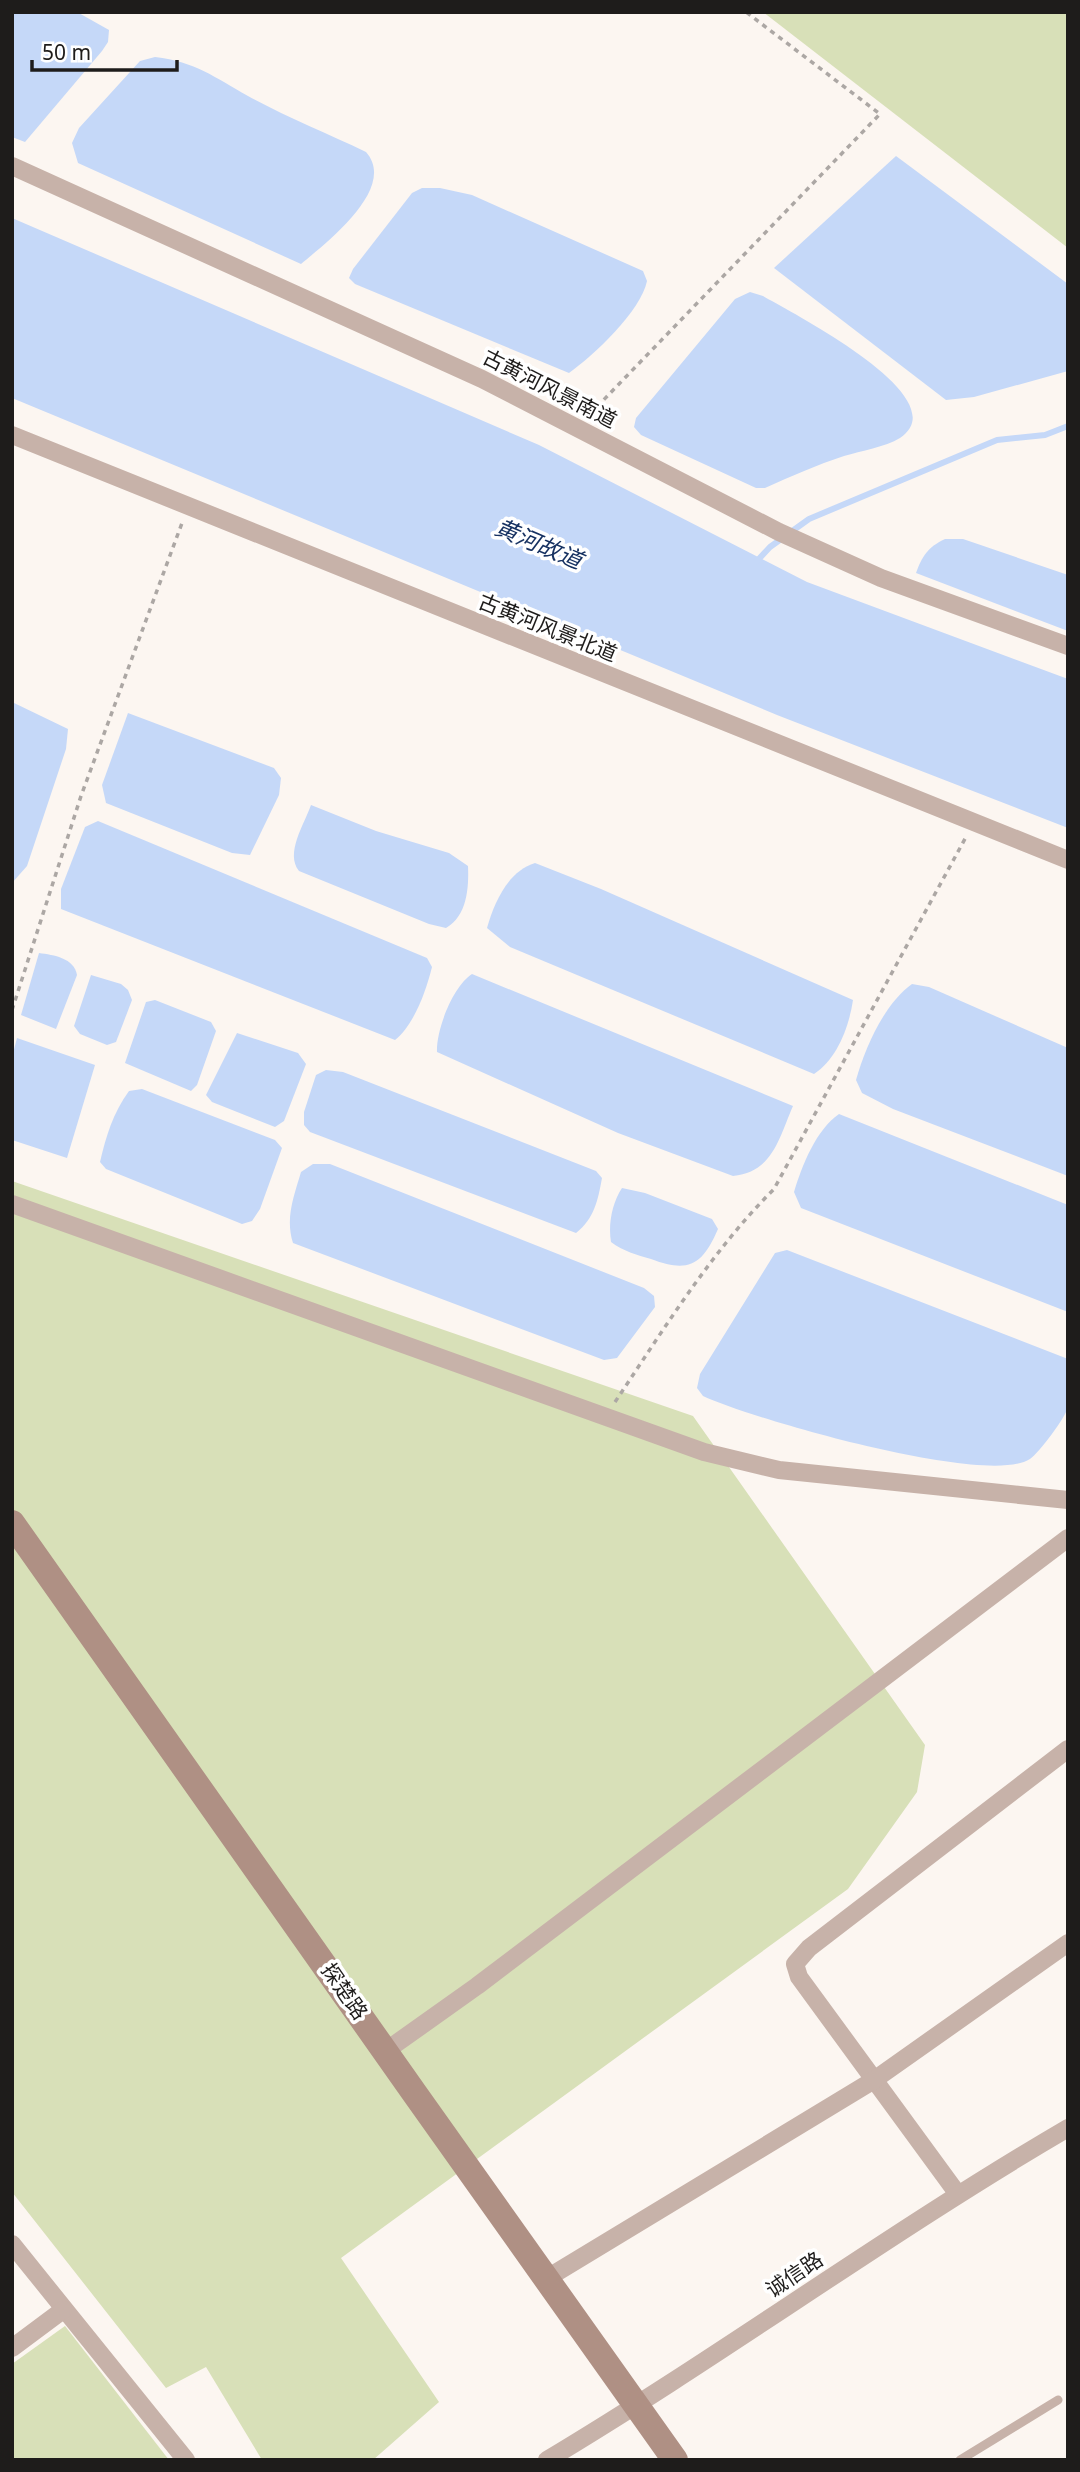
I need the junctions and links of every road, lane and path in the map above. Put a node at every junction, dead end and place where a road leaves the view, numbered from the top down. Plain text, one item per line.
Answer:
1 (746, 12) edge
2 (12, 166) edge
3 (577, 428) junction
4 (12, 435) edge
5 (190, 507) junction
6 (1068, 646) edge
7 (974, 822) junction
8 (1068, 860) edge
9 (12, 1010) edge
10 (12, 1204) edge
11 (606, 1416) junction
12 (1068, 1500) edge
13 (12, 1523) edge
14 (1068, 1538) edge
15 (1068, 1749) edge
16 (1068, 1943) edge
17 (387, 2050) junction
18 (874, 2080) junction
19 (1068, 2128) edge
20 (957, 2193) junction
21 (12, 2244) edge
22 (544, 2280) junction
23 (64, 2310) junction
24 (12, 2348) edge
25 (1058, 2400) dead end
26 (636, 2406) junction
27 (186, 2460) edge
28 (547, 2460) edge
29 (675, 2460) edge
30 (960, 2460) edge

1 - 3 path
2 - 3 street, 古黄河风景南道
3 - 6 street, 古黄河风景南道
4 - 5 street, 古黄河风景北道
5 - 7 street, 古黄河风景北道
5 - 9 path
7 - 8 street, 古黄河风景北道
7 - 11 path
10 - 11 street
11 - 12 street
13 - 17 main road, 探楚路
14 - 17 street
15 - 18 street
16 - 18 street
17 - 22 main road, 探楚路
18 - 20 street
18 - 22 street
19 - 20 street, 诚信路
20 - 26 street, 诚信路
21 - 23 street
22 - 26 main road, 探楚路
23 - 24 street
23 - 27 street
25 - 30 lane
26 - 28 street, 诚信路
26 - 29 main road, 探楚路

